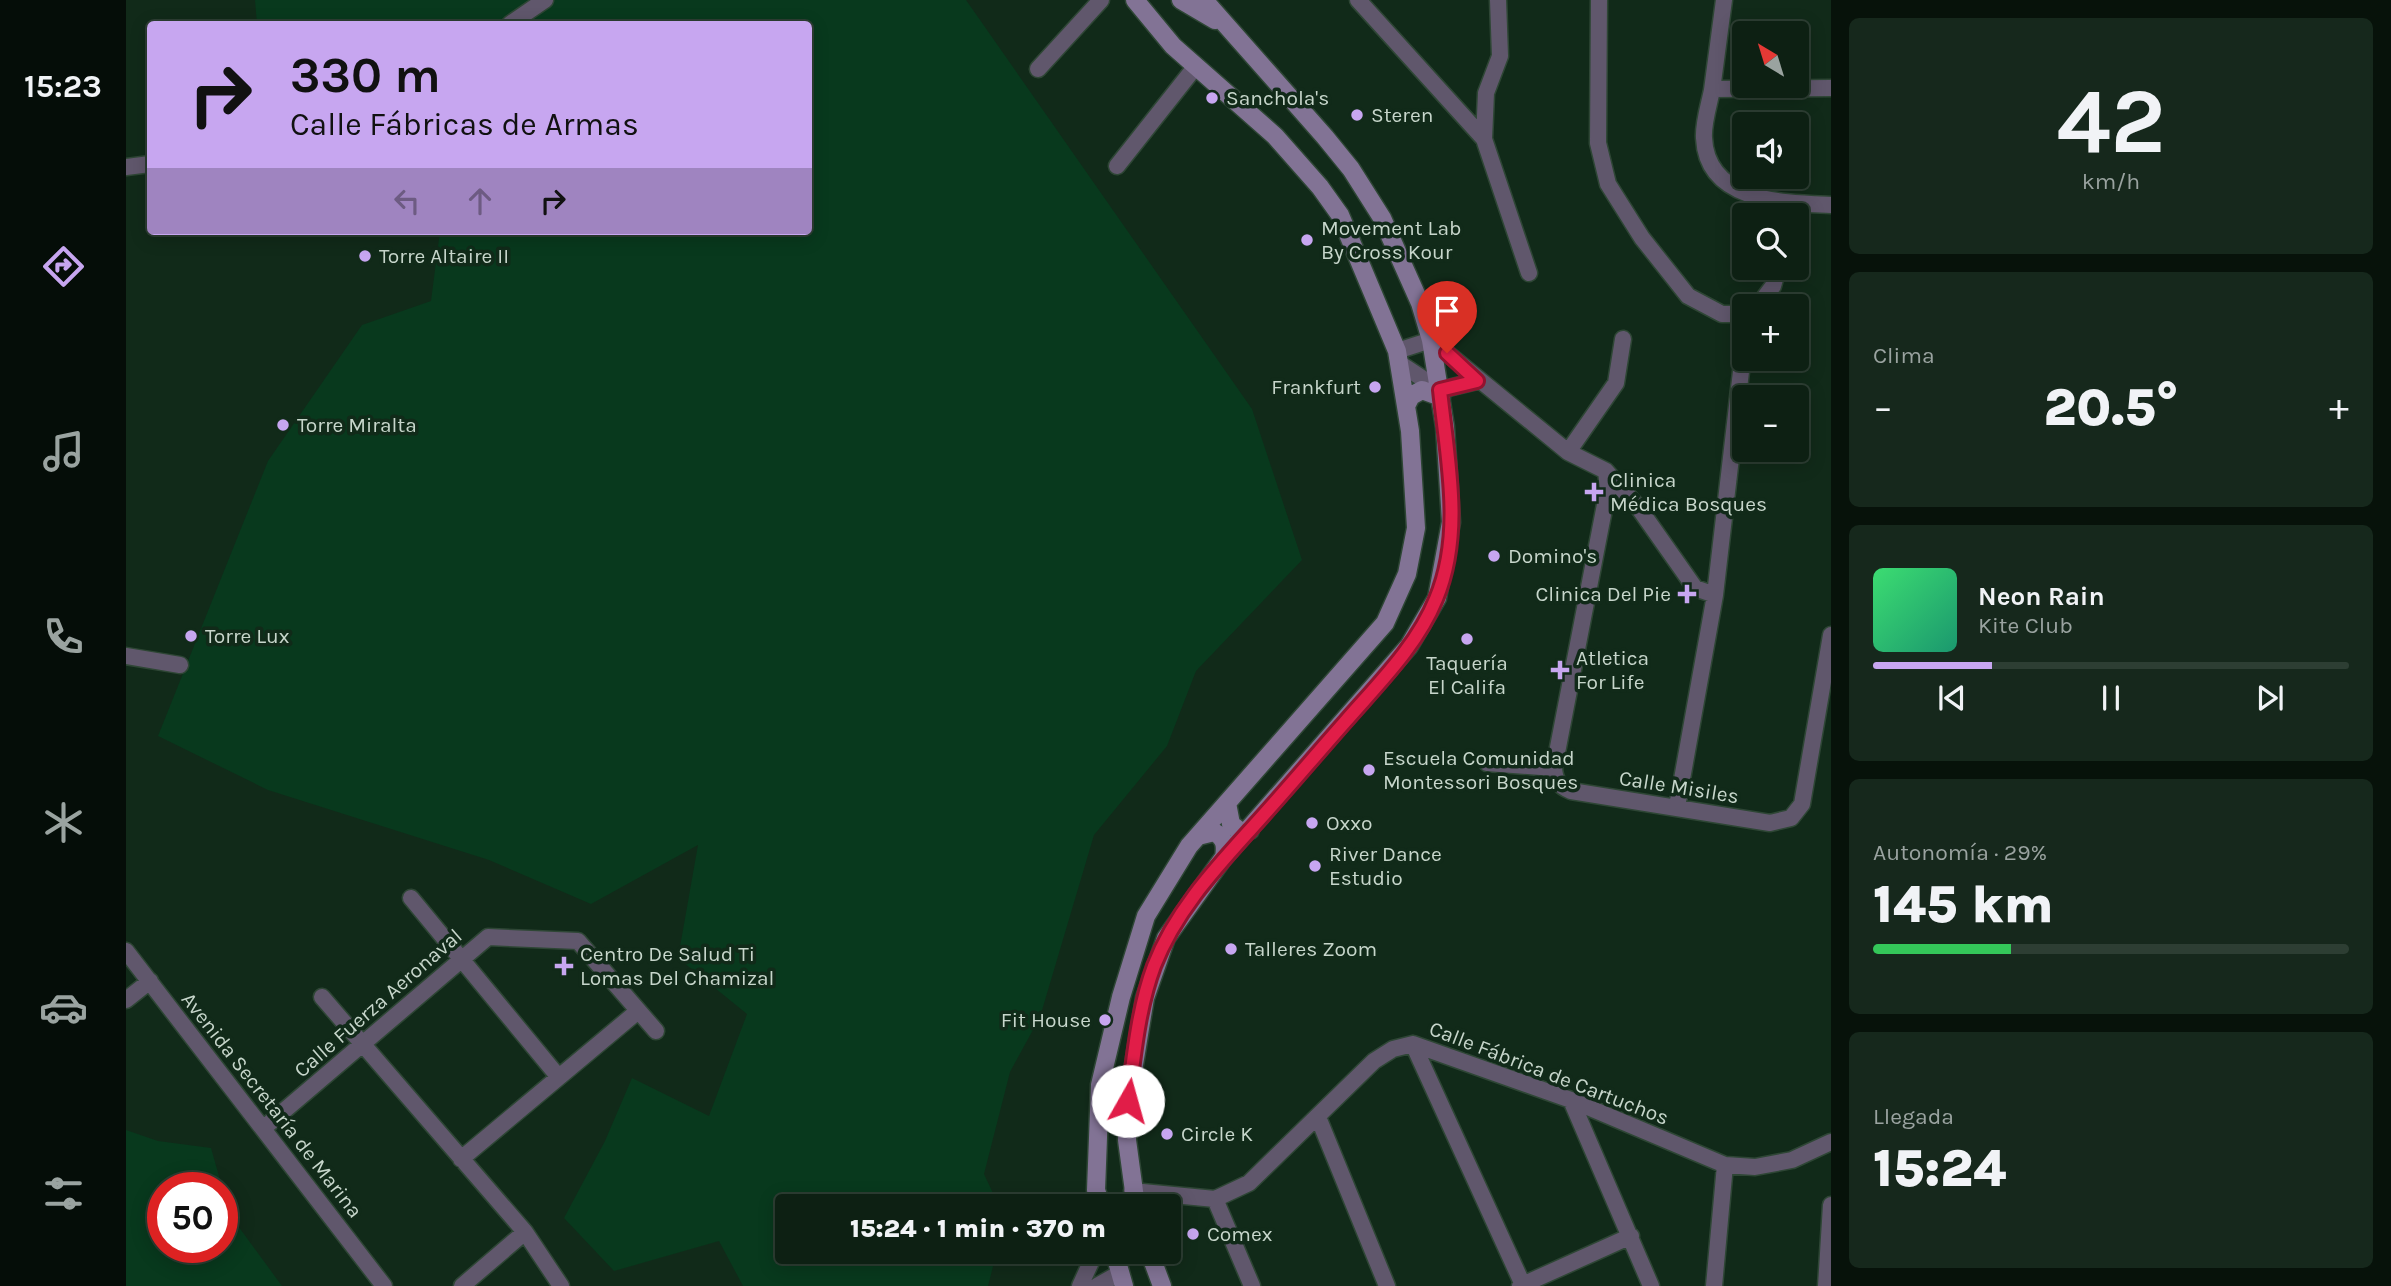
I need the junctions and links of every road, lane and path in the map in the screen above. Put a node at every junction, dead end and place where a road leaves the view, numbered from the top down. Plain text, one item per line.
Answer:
1 (545, 0) edge
2 (1101, 0) edge
3 (1135, 0) edge
4 (1181, 0) edge
5 (1204, 0) edge
6 (1358, 0) edge
7 (1498, 0) edge
8 (1599, 0) edge
9 (1724, 0) edge
10 (514, 21) edge
11 (1230, 29) junction
12 (1196, 66) junction
13 (1038, 69) dead end
14 (1831, 88) edge
15 (1712, 89) junction
16 (1484, 139) junction
17 (147, 164) edge
18 (1117, 166) dead end
19 (126, 167) edge
20 (1775, 203) edge
21 (1831, 205) edge
22 (1809, 207) edge
23 (1529, 273) dead end
24 (1732, 314) edge
25 (1623, 339) dead end
26 (1431, 340) junction
27 (1398, 357) junction
28 (1741, 371) edge
29 (1477, 381) junction
30 (1440, 394) junction
31 (1406, 406) junction
32 (1568, 452) junction
33 (1606, 471) junction
34 (1715, 594) junction
35 (1831, 635) edge
36 (1830, 654) edge
37 (126, 656) edge
38 (180, 665) dead end
39 (1487, 764) dead end
40 (1554, 768) junction
41 (1227, 803) junction
42 (1677, 807) junction
43 (1250, 830) junction
44 (1198, 836) junction
45 (1224, 857) junction
46 (411, 898) dead end
47 (126, 951) edge
48 (461, 960) junction
49 (150, 981) junction
50 (322, 997) dead end
51 (126, 1000) edge
52 (638, 1011) junction
53 (656, 1031) dead end
54 (1413, 1044) junction
55 (362, 1045) junction
56 (557, 1075) junction
57 (1571, 1100) junction
58 (1318, 1117) junction
59 (265, 1127) junction
60 (1831, 1142) edge
61 (461, 1159) junction
62 (1726, 1165) junction
63 (1097, 1194) edge
64 (1134, 1194) edge
65 (1181, 1199) edge
66 (1215, 1199) junction
67 (1831, 1205) edge
68 (525, 1232) junction
69 (1631, 1236) junction
70 (1090, 1264) edge
71 (1154, 1264) edge
72 (1122, 1279) edge
73 (1522, 1285) edge
74 (384, 1286) edge
75 (462, 1286) edge
76 (561, 1286) edge
77 (1080, 1286) edge
78 (1097, 1286) edge
79 (1162, 1286) edge
80 (1252, 1286) edge
81 (1387, 1286) edge
82 (1651, 1286) edge
83 (1714, 1286) edge
84 (1826, 1286) edge

1 - 10 street
2 - 13 street
3 - 12 main road
4 - 11 main road
5 - 11 main road
6 - 16 street
7 - 16 street
8 - 24 street
9 - 15 street
11 - 26 main road
12 - 18 street
12 - 27 main road
14 - 15 street
15 - 20 street
16 - 23 street
17 - 19 street
21 - 22 street
25 - 32 street
26 - 27 street
26 - 29 street
26 - 30 main road
27 - 30 street
27 - 31 main road
28 - 34 street
29 - 30 street
29 - 32 street
30 - 31 main road
30 - 43 main road
31 - 41 main road
32 - 33 street
33 - 34 street
33 - 40 street
34 - 42 street
35 - 36 street
36 - 42 street, Calle Misiles
37 - 38 street
39 - 40 street
40 - 42 street, Calle Misiles
41 - 43 main road
41 - 44 main road
43 - 45 main road
44 - 45 main road
44 - 63 main road
45 - 64 main road
46 - 48 street
47 - 49 street, Avenida Secretaría de Marina
48 - 52 street, Calle Fuerza Aeronaval
48 - 55 street, Calle Fuerza Aeronaval
48 - 56 street
49 - 51 street
49 - 59 street, Avenida Secretaría de Marina
50 - 55 street
52 - 53 street, Calle Fuerza Aeronaval
52 - 56 street
54 - 57 street, Calle Fábrica de Cartuchos
54 - 58 street, Calle Fábrica de Cartuchos
54 - 73 street
55 - 59 street, Calle Fuerza Aeronaval
55 - 61 street
56 - 61 street
57 - 62 street, Calle Fábrica de Cartuchos
57 - 69 street
58 - 66 street, Calle Fábrica de Cartuchos
58 - 81 street
59 - 74 street, Avenida Secretaría de Marina
60 - 62 street, Calle Fábrica de Cartuchos
61 - 68 street
62 - 83 street
65 - 66 street
66 - 80 street
67 - 84 street
68 - 75 street
68 - 76 street
69 - 73 street
69 - 82 street
70 - 77 street
71 - 79 main road
72 - 78 street

